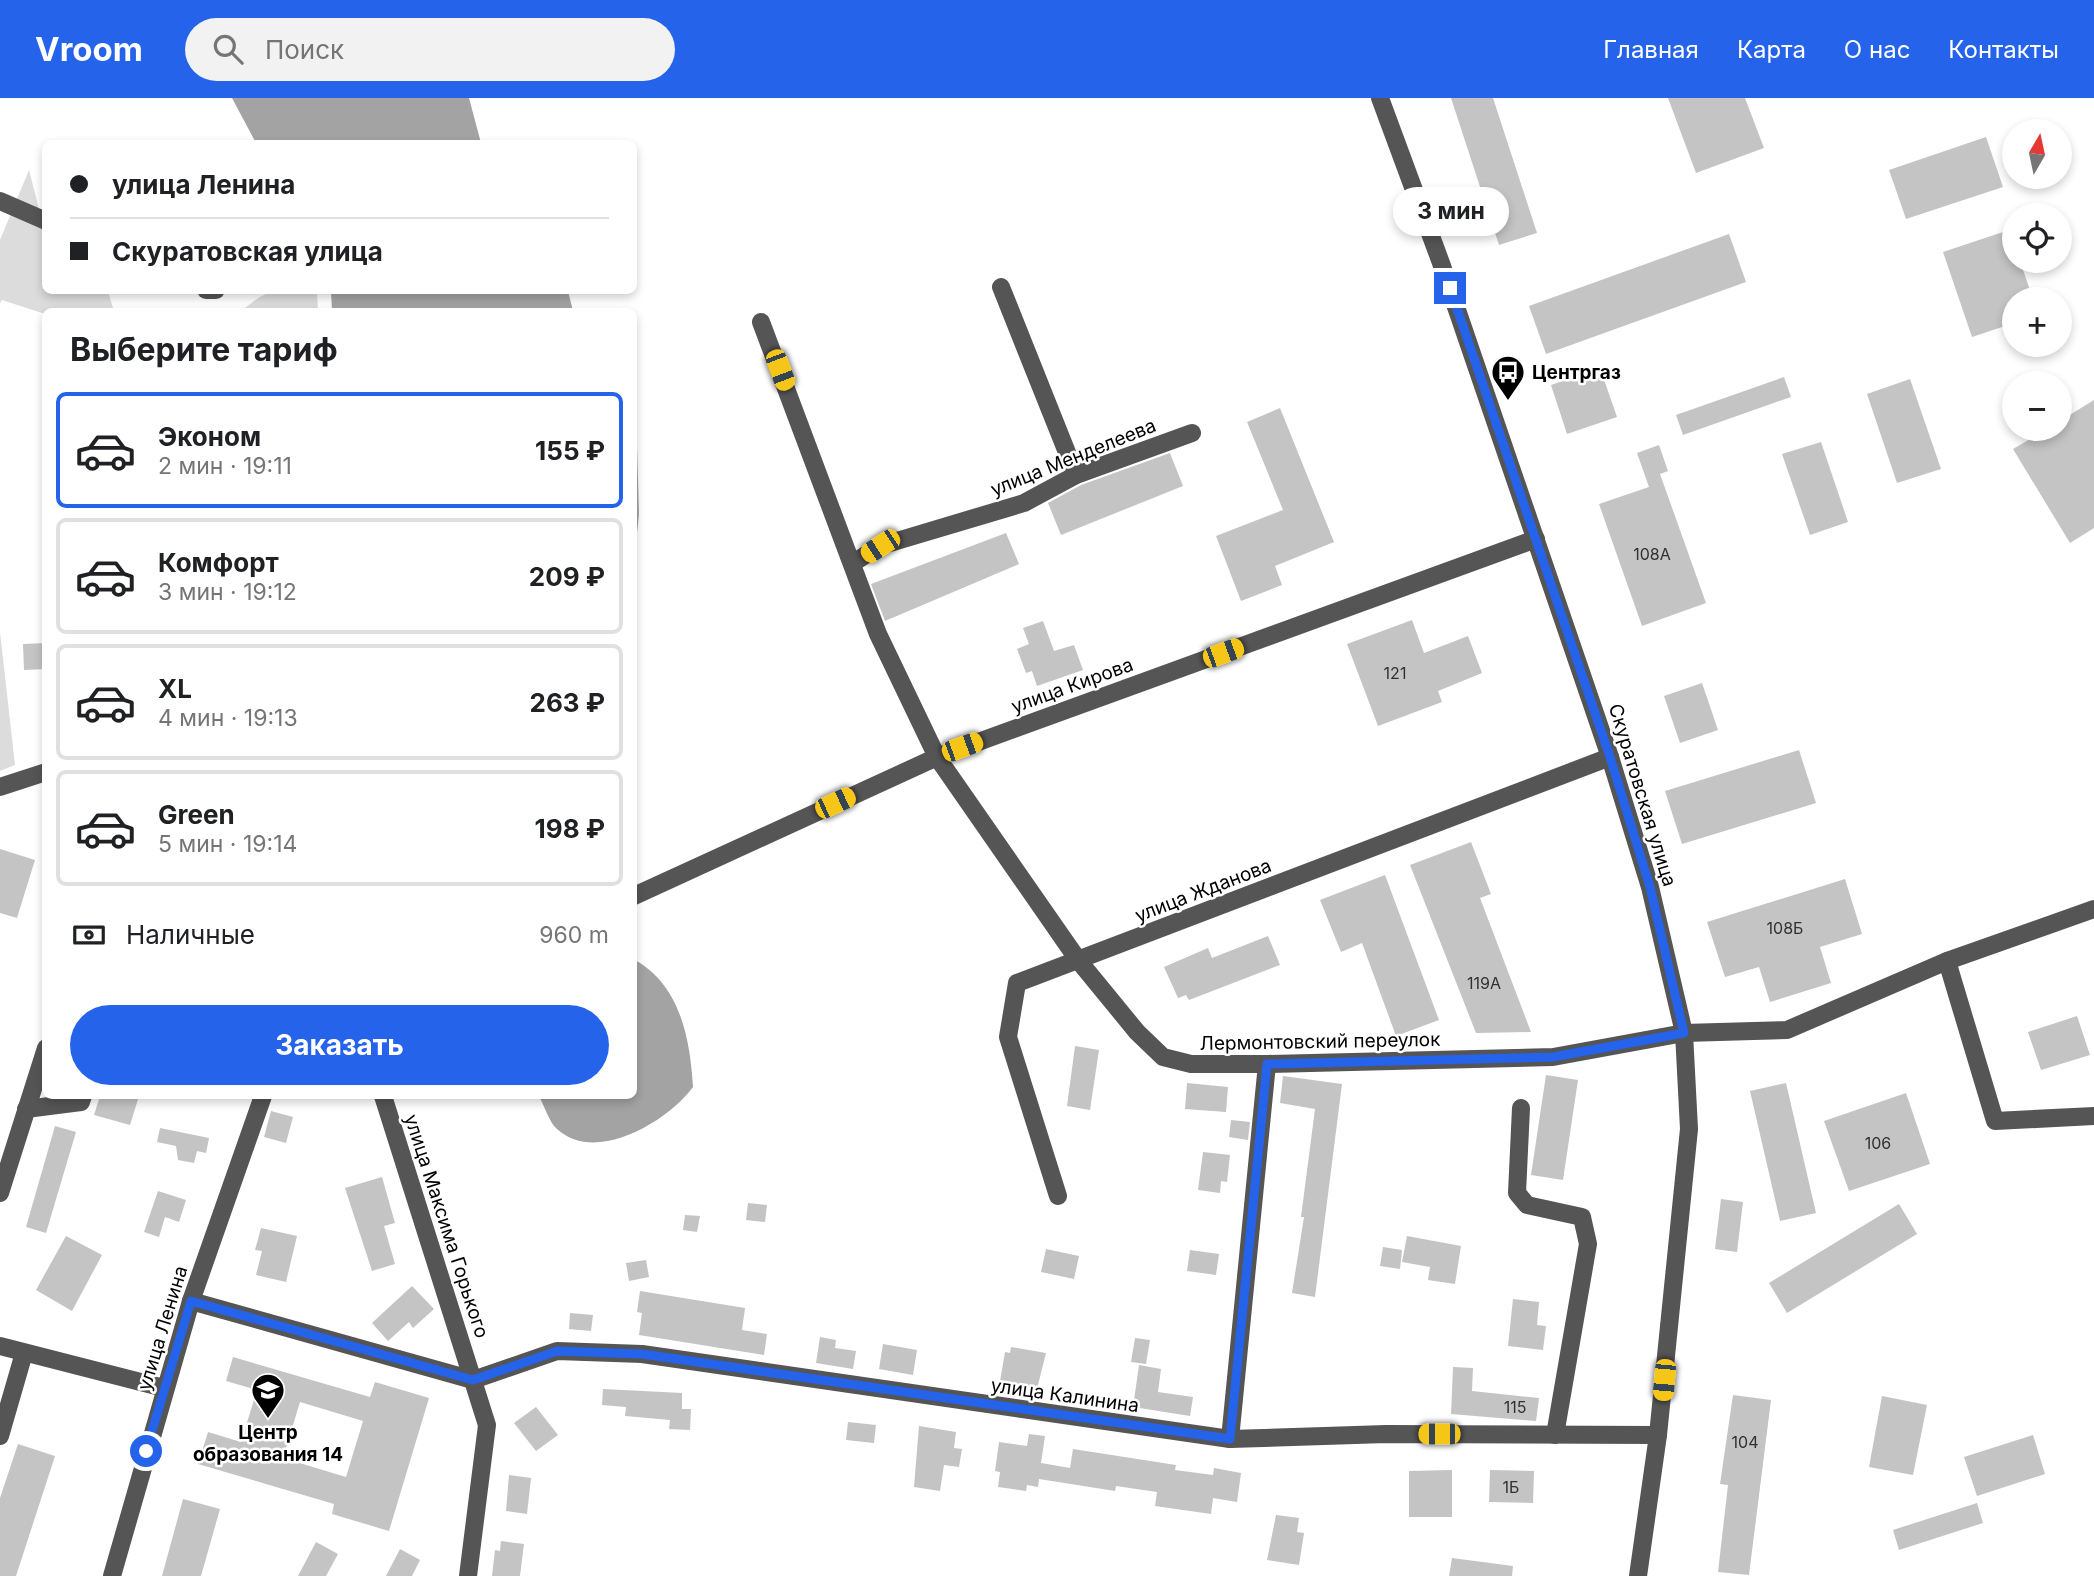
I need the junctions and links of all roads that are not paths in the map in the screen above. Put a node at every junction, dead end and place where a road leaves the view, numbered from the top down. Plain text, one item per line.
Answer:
1 (1380, 98) edge
2 (0, 201) edge
3 (42, 219) edge
4 (1001, 287) dead end
5 (761, 322) dead end
6 (1192, 432) dead end
7 (1076, 475) junction
8 (1536, 540) junction
9 (853, 563) junction
10 (937, 757) junction
11 (1610, 757) junction
12 (42, 773) edge
13 (0, 787) edge
14 (637, 895) edge
15 (2094, 909) edge
16 (1079, 960) junction
17 (1947, 961) junction
18 (1684, 1033) junction
19 (42, 1060) edge
20 (1267, 1064) junction
21 (82, 1099) edge
22 (262, 1099) edge
23 (384, 1099) edge
24 (1521, 1108) dead end
25 (26, 1109) junction
26 (2094, 1116) edge
27 (0, 1193) edge
28 (1058, 1196) dead end
29 (191, 1301) junction
30 (0, 1346) edge
31 (24, 1353) junction
32 (473, 1380) junction
33 (164, 1388) junction
34 (1555, 1435) junction
35 (1658, 1435) junction
36 (0, 1436) edge
37 (1230, 1439) junction
38 (112, 1576) edge
39 (468, 1576) edge
40 (1639, 1576) edge

1 - 8 street, Скуратовская улица
2 - 3 street
4 - 7 street
5 - 9 street, Лермонтовский переулок
6 - 7 street, улица Менделеева
7 - 9 street, улица Менделеева
8 - 10 street, улица Кирова
8 - 11 street, Скуратовская улица
9 - 10 street, Лермонтовский переулок
10 - 14 street, улица Кирова
10 - 16 street, Лермонтовский переулок
11 - 16 street, улица Жданова
11 - 18 street, Скуратовская улица
12 - 13 street
15 - 17 street, Лермонтовский переулок
16 - 20 street, Лермонтовский переулок
16 - 28 street, улица Жданова
17 - 18 street, Лермонтовский переулок
17 - 26 street
18 - 20 street, Лермонтовский переулок
18 - 35 street, Скуратовская улица
19 - 25 street
20 - 37 street
21 - 25 street
22 - 29 street, улица Ленина
23 - 32 street, улица Максима Горького
24 - 34 street
25 - 27 street
29 - 32 street
29 - 33 street, улица Ленина
30 - 31 street
31 - 33 street
31 - 36 street
32 - 37 street, улица Калинина
32 - 39 street, улица Максима Горького
33 - 38 street, улица Ленина
34 - 35 street, улица Калинина
34 - 37 street, улица Калинина
35 - 40 street, Скуратовская улица

